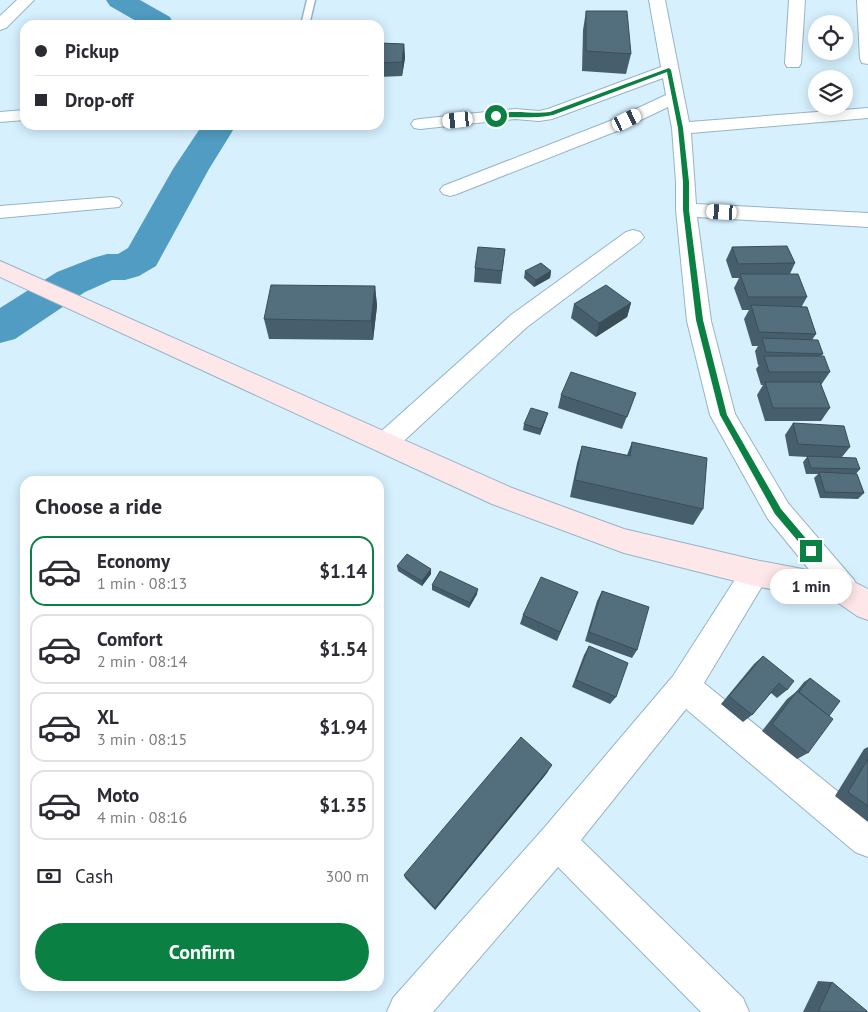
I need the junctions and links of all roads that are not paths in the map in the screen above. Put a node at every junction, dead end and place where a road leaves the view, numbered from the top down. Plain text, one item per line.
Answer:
1 (26, 0) edge
2 (311, 0) edge
3 (657, 0) edge
4 (797, 0) edge
5 (865, 0) edge
6 (307, 20) edge
7 (0, 25) edge
8 (868, 59) edge
9 (793, 63) dead end
10 (669, 70) junction
11 (674, 98) junction
12 (868, 113) edge
13 (20, 116) edge
14 (0, 117) edge
15 (420, 124) dead end
16 (681, 128) junction
17 (450, 190) dead end
18 (112, 203) dead end
19 (686, 210) junction
20 (0, 212) edge
21 (868, 220) edge
22 (633, 237) dead end
23 (0, 268) edge
24 (385, 443) junction
25 (755, 573) junction
26 (844, 590) junction
27 (868, 606) edge
28 (684, 687) junction
29 (868, 838) edge
30 (557, 841) junction
31 (407, 1012) edge
32 (729, 1012) edge

1 - 7 street
2 - 6 lane
3 - 10 street
4 - 9 street
5 - 8 street
10 - 11 street
10 - 15 street
11 - 16 street
11 - 17 street
12 - 16 street
13 - 14 street
16 - 19 street
18 - 20 street
19 - 21 street
19 - 26 street
22 - 24 street
23 - 24 street
24 - 25 street
25 - 26 street
25 - 28 street
26 - 27 street
28 - 29 street
28 - 30 street
30 - 31 street
30 - 32 street

